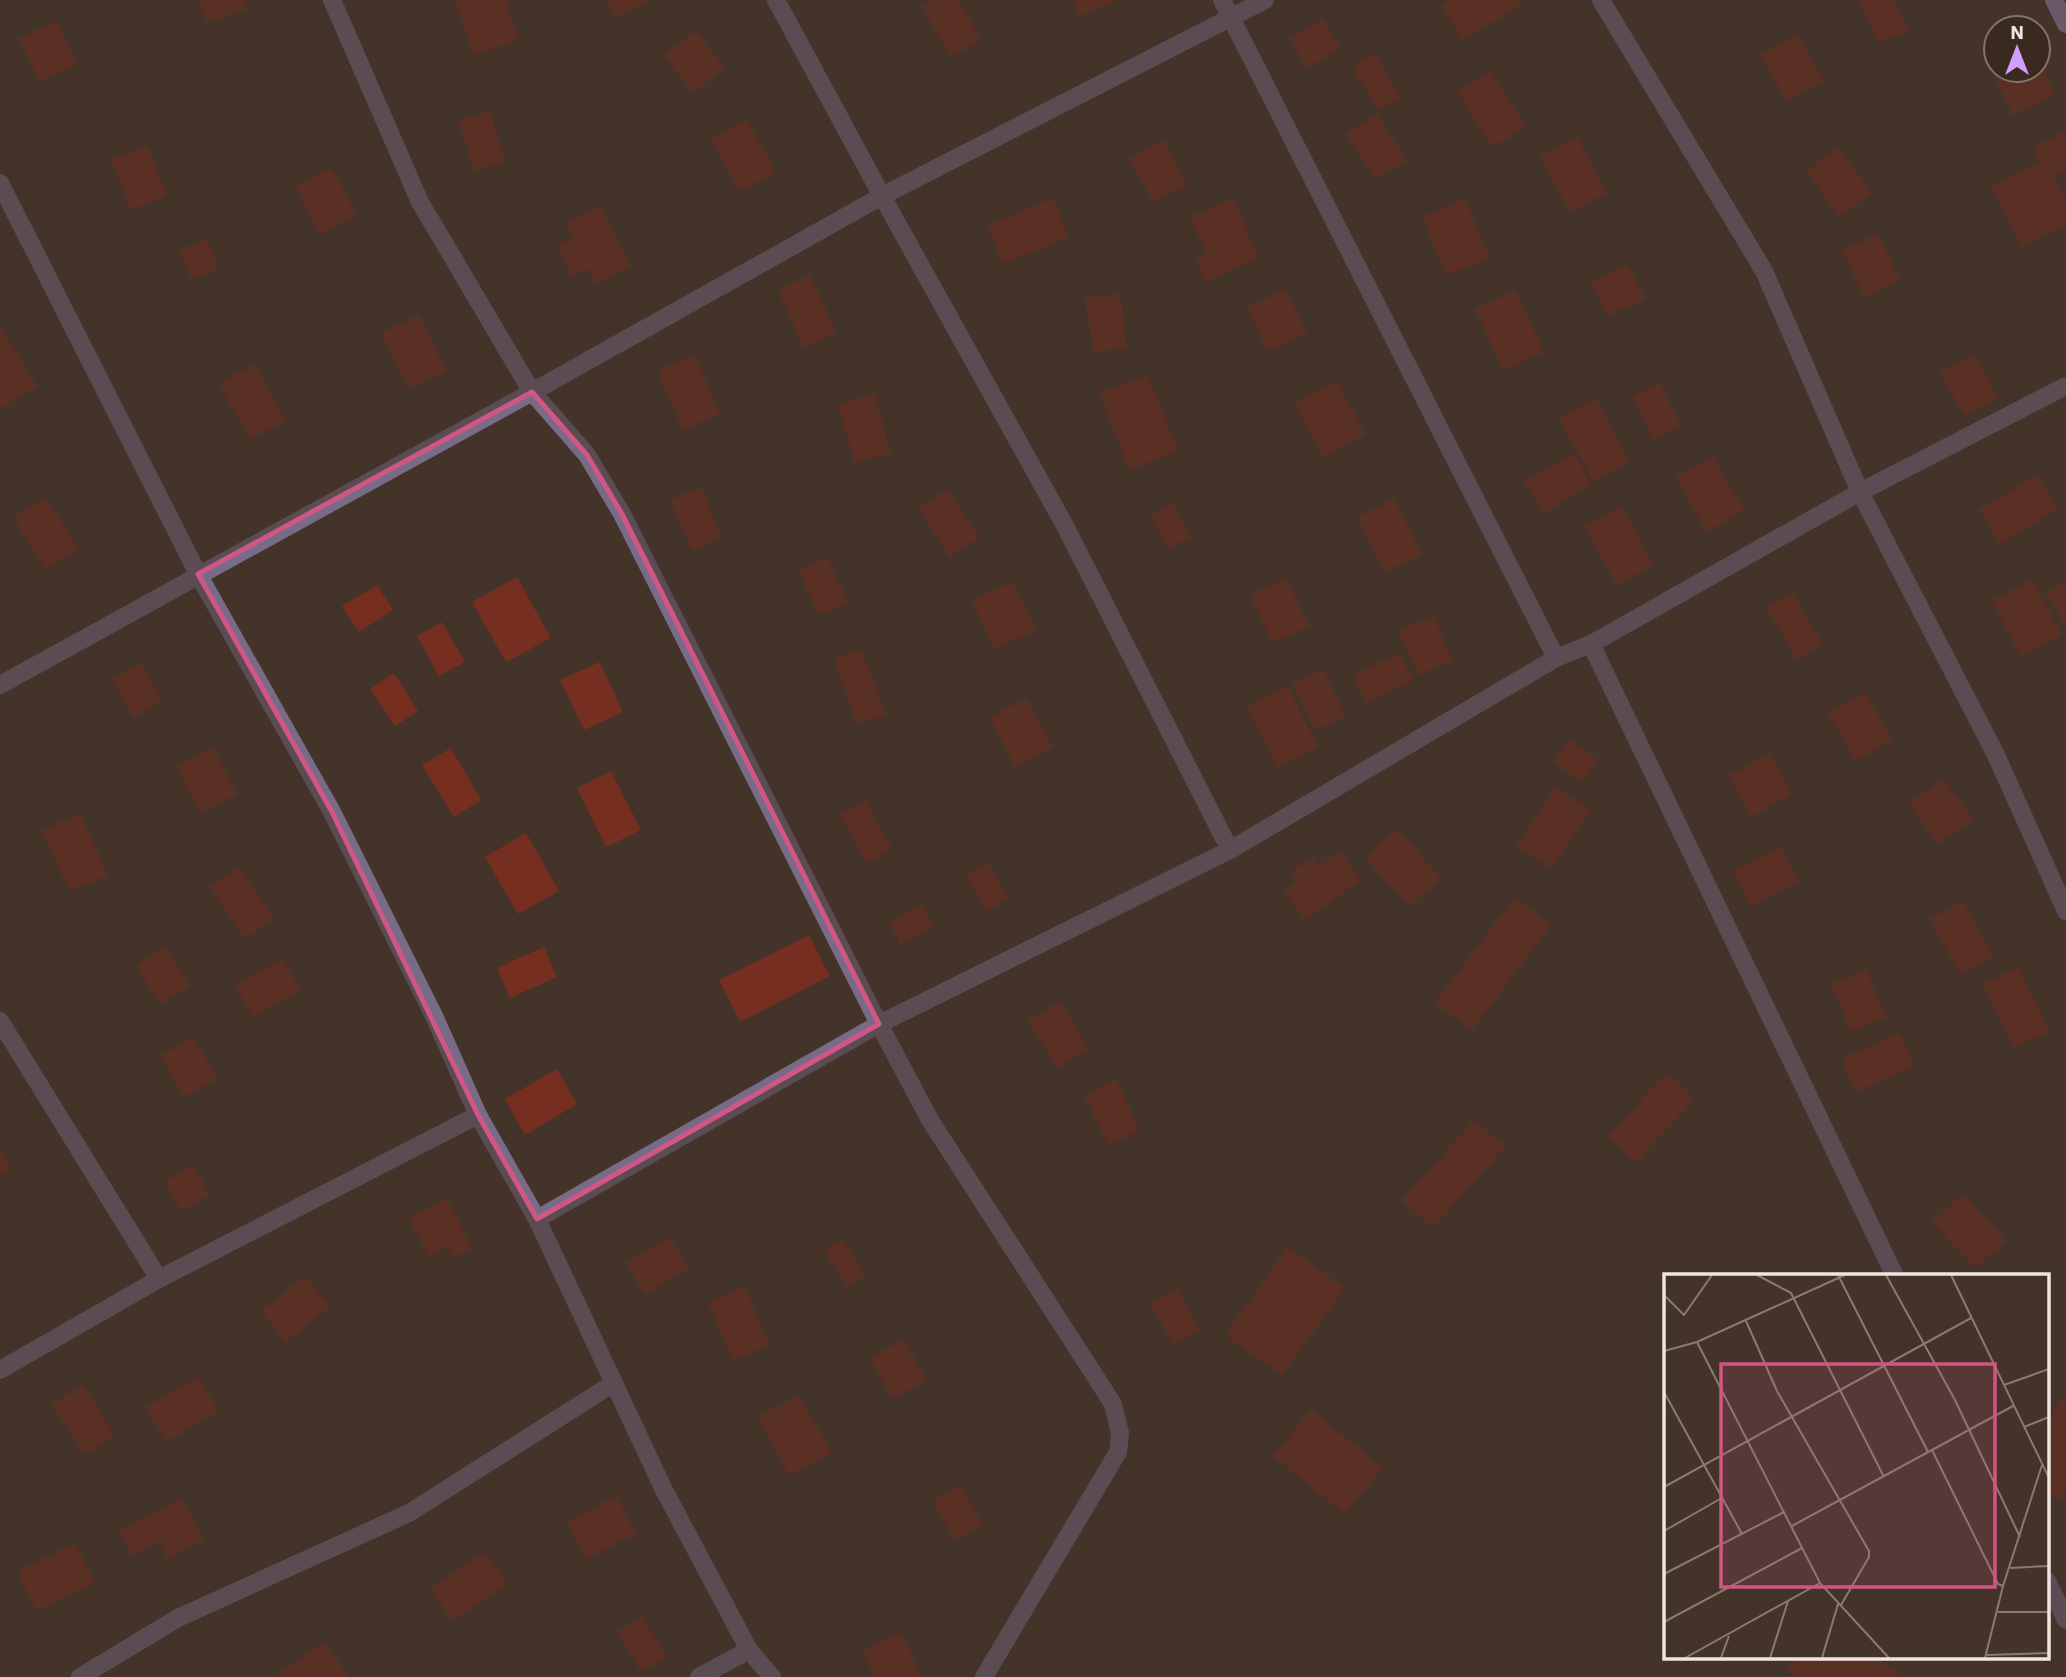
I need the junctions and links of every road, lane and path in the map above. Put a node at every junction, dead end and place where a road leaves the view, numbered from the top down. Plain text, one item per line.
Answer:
1 (332, 0) edge
2 (776, 0) edge
3 (1222, 0) edge
4 (1265, 0) edge
5 (1601, 0) edge
6 (2054, 0) edge
7 (1231, 18) junction
8 (2066, 24) edge
9 (0, 183) edge
10 (882, 196) junction
11 (2066, 386) edge
12 (531, 393) junction
13 (1860, 492) junction
14 (198, 575) junction
15 (1591, 644) junction
16 (1556, 658) junction
17 (0, 685) edge
18 (1230, 850) junction
19 (2066, 911) edge
20 (0, 1021) edge
21 (878, 1024) junction
22 (478, 1115) junction
23 (537, 1219) junction
24 (1894, 1274) edge
25 (159, 1279) junction
26 (0, 1370) edge
27 (614, 1383) junction
28 (2048, 1583) edge
29 (2066, 1620) edge
30 (749, 1650) junction
31 (80, 1677) edge
32 (699, 1677) edge
33 (772, 1677) edge
34 (984, 1677) edge

1 - 12 street
2 - 10 street
3 - 7 street
4 - 7 street
5 - 13 street
6 - 8 street
7 - 10 street
7 - 16 street
9 - 14 street
10 - 12 street
10 - 18 street
11 - 13 street
12 - 14 street
12 - 21 street
13 - 15 street
13 - 19 street
14 - 17 street
14 - 22 street
15 - 16 street
15 - 24 street
16 - 18 street
18 - 21 street
20 - 25 street
21 - 23 street
21 - 34 street
22 - 23 street
22 - 25 street
23 - 27 street
25 - 26 street
27 - 30 street
27 - 31 street
28 - 29 street
30 - 32 street
30 - 33 street

